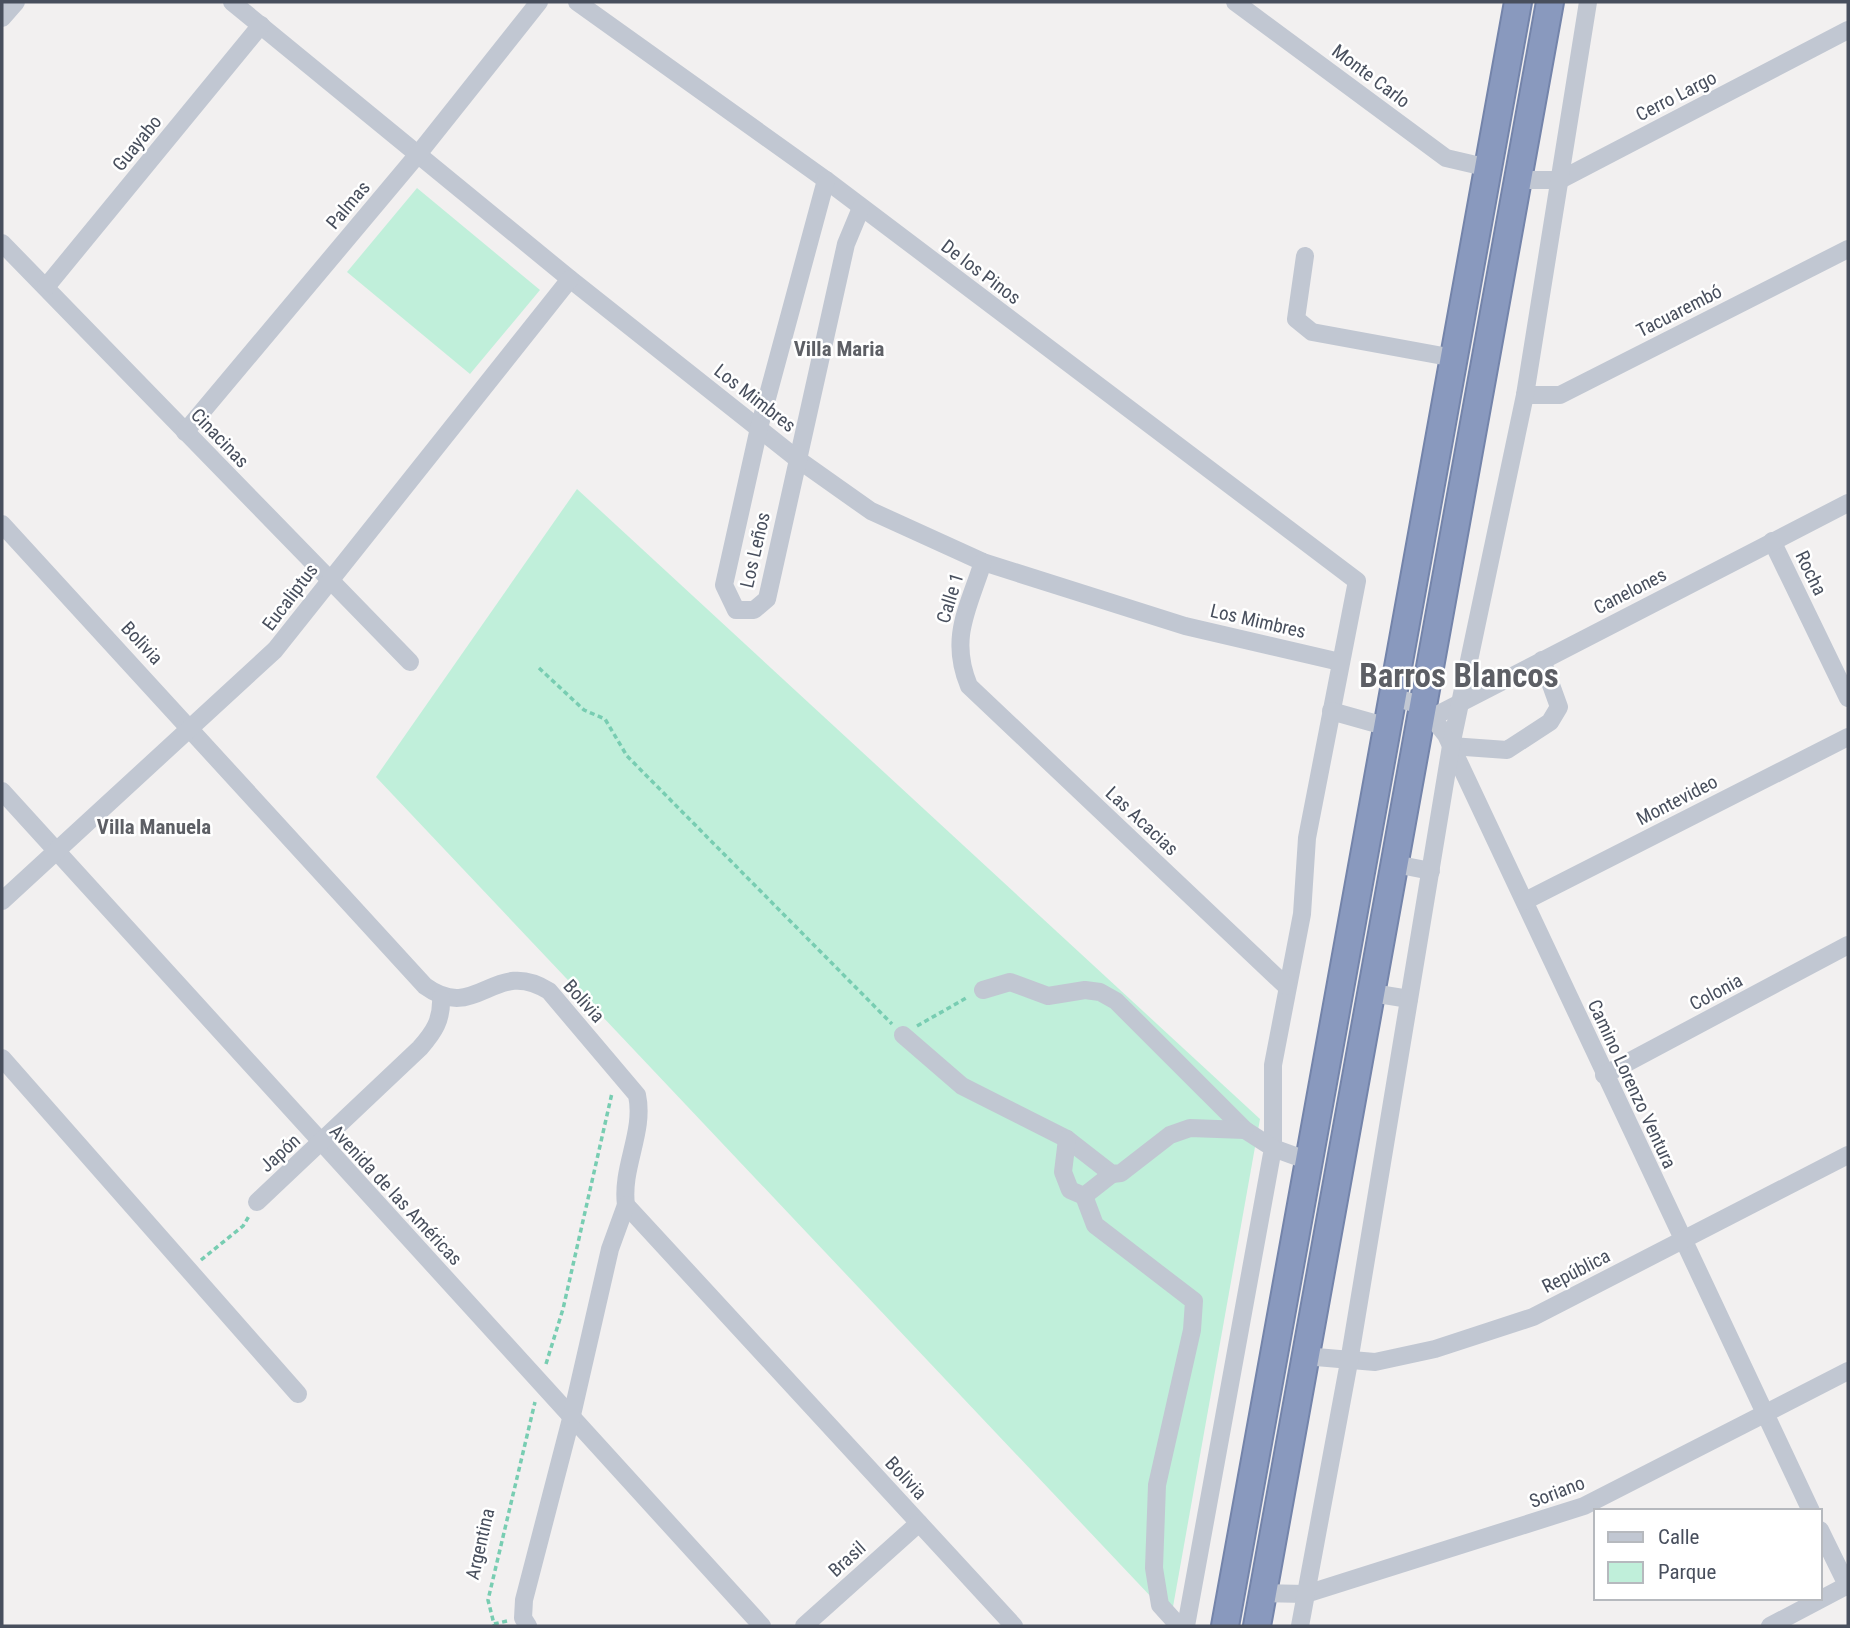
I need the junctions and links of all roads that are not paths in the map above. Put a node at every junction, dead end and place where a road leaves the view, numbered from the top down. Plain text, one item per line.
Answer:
1 (16, 2) edge
2 (232, 2) edge
3 (539, 2) edge
4 (577, 2) edge
5 (1235, 2) edge
6 (1518, 2) edge
7 (1550, 2) edge
8 (1588, 2) edge
9 (2, 18) edge
10 (261, 25) junction
11 (1848, 30) edge
12 (419, 153) junction
13 (1489, 168) junction
14 (826, 180) junction
15 (1518, 180) junction
16 (1560, 180) junction
17 (861, 208) junction
18 (2, 243) edge
19 (1848, 249) edge
20 (1305, 256) dead end
21 (570, 279) junction
22 (46, 287) junction
23 (1454, 358) junction
24 (1525, 395) junction
25 (760, 428) junction
26 (185, 432) junction
27 (796, 458) junction
28 (1848, 503) edge
29 (2, 524) edge
30 (1772, 541) junction
31 (983, 562) junction
32 (329, 579) junction
33 (1542, 660) junction
34 (410, 662) dead end
35 (1340, 662) junction
36 (969, 686) joint
37 (1394, 697) junction
38 (1848, 698) edge
39 (1461, 702) junction
40 (1331, 711) junction
41 (1427, 712) junction
42 (192, 727) junction
43 (1388, 727) junction
44 (1848, 737) edge
45 (1451, 746) junction
46 (2, 791) edge
47 (57, 851) junction
48 (1395, 864) junction
49 (1431, 871) junction
50 (2, 901) edge
51 (1525, 901) junction
52 (1848, 945) edge
53 (1286, 986) junction
54 (983, 990) road end
55 (1372, 993) junction
56 (441, 998) junction
57 (1409, 999) junction
58 (903, 1035) road end
59 (2, 1058) edge
60 (1604, 1075) junction
61 (1245, 1130) junction
62 (1067, 1139) junction
63 (321, 1144) junction
64 (1273, 1148) junction
65 (1848, 1155) edge
66 (1309, 1161) junction
67 (1112, 1174) junction
68 (1084, 1196) junction
69 (257, 1202) road end
70 (626, 1205) junction
71 (1682, 1240) junction
72 (1304, 1356) junction
73 (1349, 1362) junction
74 (1848, 1371) edge
75 (298, 1394) dead end
76 (1764, 1413) junction
77 (572, 1415) junction
78 (1810, 1509) edge
79 (919, 1523) junction
80 (1822, 1534) edge
81 (1848, 1586) edge
82 (1262, 1593) junction
83 (1306, 1594) junction
84 (1822, 1599) edge
85 (1821, 1600) edge
86 (525, 1622) edge
87 (762, 1626) edge
88 (804, 1626) edge
89 (1014, 1626) edge
90 (1179, 1626) edge
91 (1186, 1626) edge
92 (1225, 1626) edge
93 (1256, 1626) edge
94 (1300, 1626) edge
95 (1770, 1626) edge

1 - 9 street
2 - 10 street, Los Mimbres
3 - 12 street, Palmas
4 - 14 street, De los Pinos
5 - 13 street, Monte Carlo
6 - 13 highway
7 - 15 highway
8 - 16 street
10 - 12 street, Los Mimbres
10 - 22 street, Guayabo
11 - 16 street, Cerro Largo
12 - 21 street, Los Mimbres
12 - 26 street, Palmas
13 - 23 highway
14 - 17 street, De los Pinos
14 - 25 street, Los Leños
15 - 16 street, Cerro Largo
15 - 41 highway
16 - 24 street
17 - 27 street, Los Leños
17 - 35 street, De los Pinos
18 - 22 street, Cinacinas
19 - 24 street, Tacuarembó
20 - 23 street
21 - 25 street, Los Mimbres
21 - 32 street, Eucaliptus
22 - 26 street, Cinacinas
23 - 37 highway
24 - 39 street
25 - 27 street, Los Mimbres
25 - 27 street, Los Leños
26 - 32 street, Cinacinas
27 - 31 street, Los Mimbres
28 - 30 street, Canelones
29 - 42 street, Bolivia
30 - 33 street, Canelones
30 - 38 street, Rocha
31 - 35 street, Los Mimbres
31 - 36 street, Calle 1
32 - 34 street, Cinacinas
32 - 42 street, Eucaliptus
33 - 39 street, Canelones
33 - 45 street
35 - 40 street
36 - 53 street, Las Acacias
37 - 41 street
37 - 43 highway
39 - 41 street, Canelones
39 - 45 street
40 - 43 street
40 - 53 street
41 - 45 street, Camino Lorenzo Ventura
41 - 48 highway
42 - 47 street, Eucaliptus
42 - 56 street, Bolivia
43 - 66 highway
44 - 51 street, Montevideo
45 - 49 street
45 - 51 street, Camino Lorenzo Ventura
46 - 47 street, Avenida de las Américas
47 - 50 street, Eucaliptus
47 - 63 street, Avenida de las Américas
48 - 49 street
48 - 55 highway
49 - 57 street
51 - 60 street, Camino Lorenzo Ventura
52 - 60 street, Colonia
53 - 64 street
54 - 61 street
55 - 57 street
55 - 72 highway
56 - 63 street, Japón
56 - 70 street, Bolivia
57 - 73 street
58 - 62 street
59 - 75 street
60 - 71 street, Camino Lorenzo Ventura
61 - 64 street
61 - 67 street
62 - 67 street
62 - 68 street
63 - 69 street, Japón
63 - 77 street, Avenida de las Américas
64 - 66 street
64 - 91 street
65 - 71 street, República
66 - 92 highway
67 - 68 street
68 - 90 street
70 - 77 street
70 - 79 street, Bolivia
71 - 73 street, República
71 - 76 street, Camino Lorenzo Ventura
72 - 73 street, República
72 - 82 highway
73 - 83 street
74 - 76 street, Soriano
76 - 78 street, Camino Lorenzo Ventura
76 - 83 street, Soriano
77 - 86 street
77 - 87 street, Avenida de las Américas
79 - 88 street, Brasil
79 - 89 street, Bolivia
80 - 81 street
81 - 84 street
82 - 83 street, Soriano
82 - 93 highway
83 - 94 street
85 - 95 street

